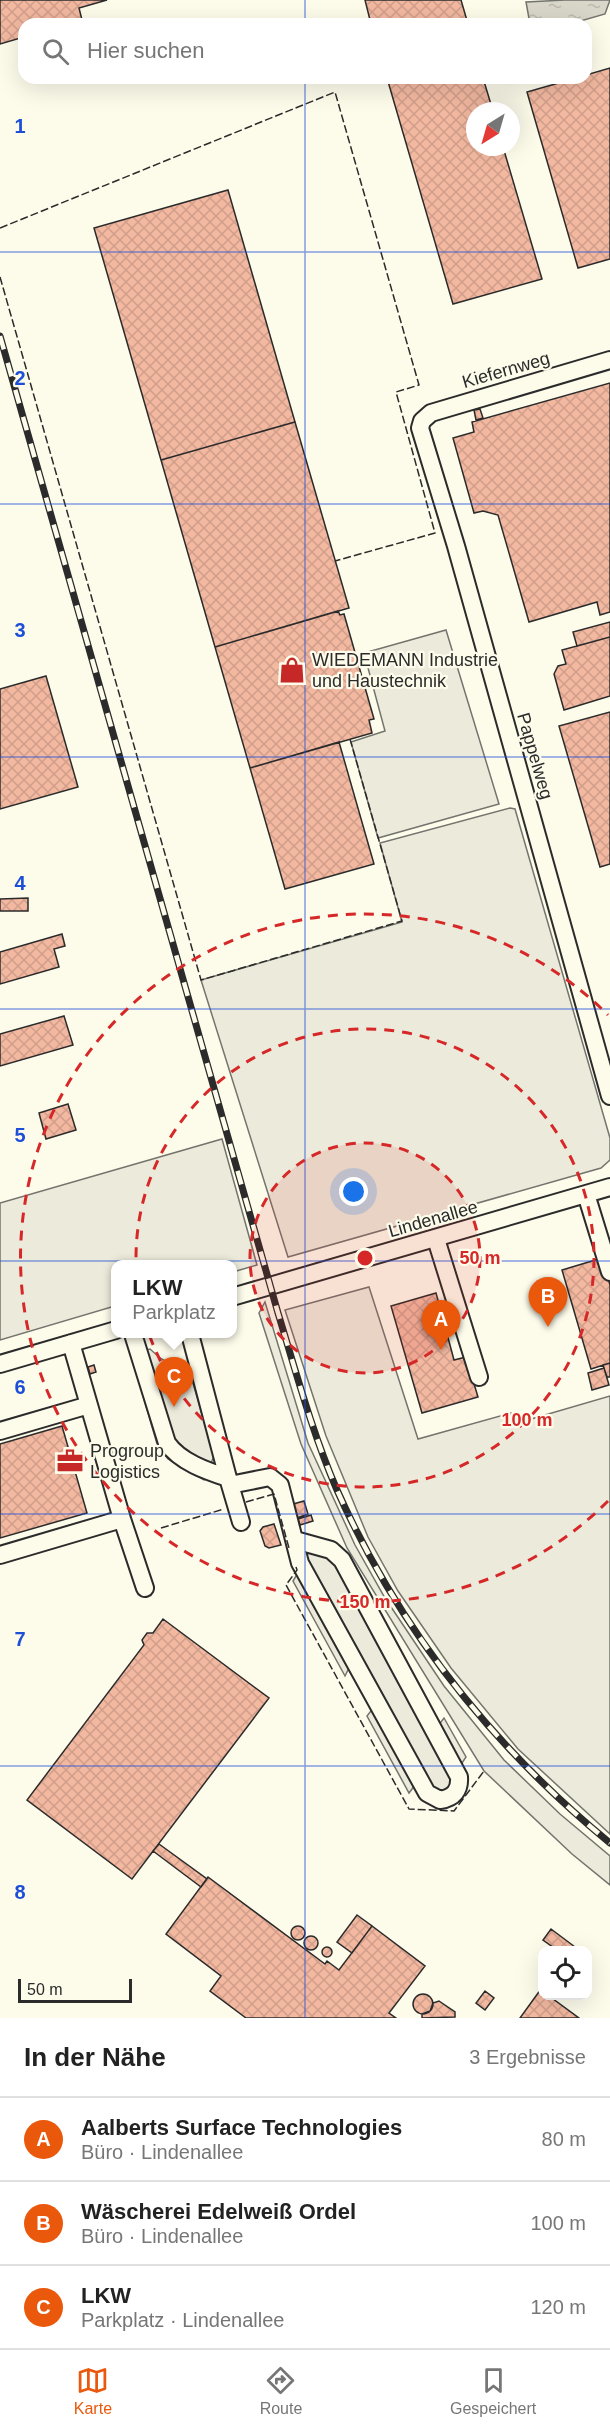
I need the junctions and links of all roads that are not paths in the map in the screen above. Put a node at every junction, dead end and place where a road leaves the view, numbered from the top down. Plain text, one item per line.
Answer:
1 (610, 360) edge
2 (420, 428) joint
3 (610, 1096) edge
4 (610, 1187) edge
5 (586, 1194) junction
6 (436, 1239) junction
7 (610, 1272) edge
8 (237, 1296) edge
9 (111, 1331) edge
10 (134, 1338) edge
11 (191, 1338) edge
12 (71, 1343) junction
13 (0, 1364) edge
14 (480, 1377) dead end
15 (89, 1405) junction
16 (0, 1431) edge
17 (229, 1481) junction
18 (122, 1519) junction
19 (241, 1522) dead end
20 (295, 1540) junction
21 (0, 1555) edge
22 (145, 1588) dead end

1 - 2 street, Kiefernweg
2 - 3 street, Pappelweg
4 - 5 street, Lindenallee
5 - 6 street, Lindenallee
5 - 7 street
6 - 8 street, Lindenallee
6 - 14 street
9 - 12 street
10 - 17 street
11 - 17 street
12 - 13 street
12 - 15 street
15 - 16 street
15 - 18 street
17 - 19 street
17 - 20 street
18 - 21 street
18 - 22 street
20 - 20 street

